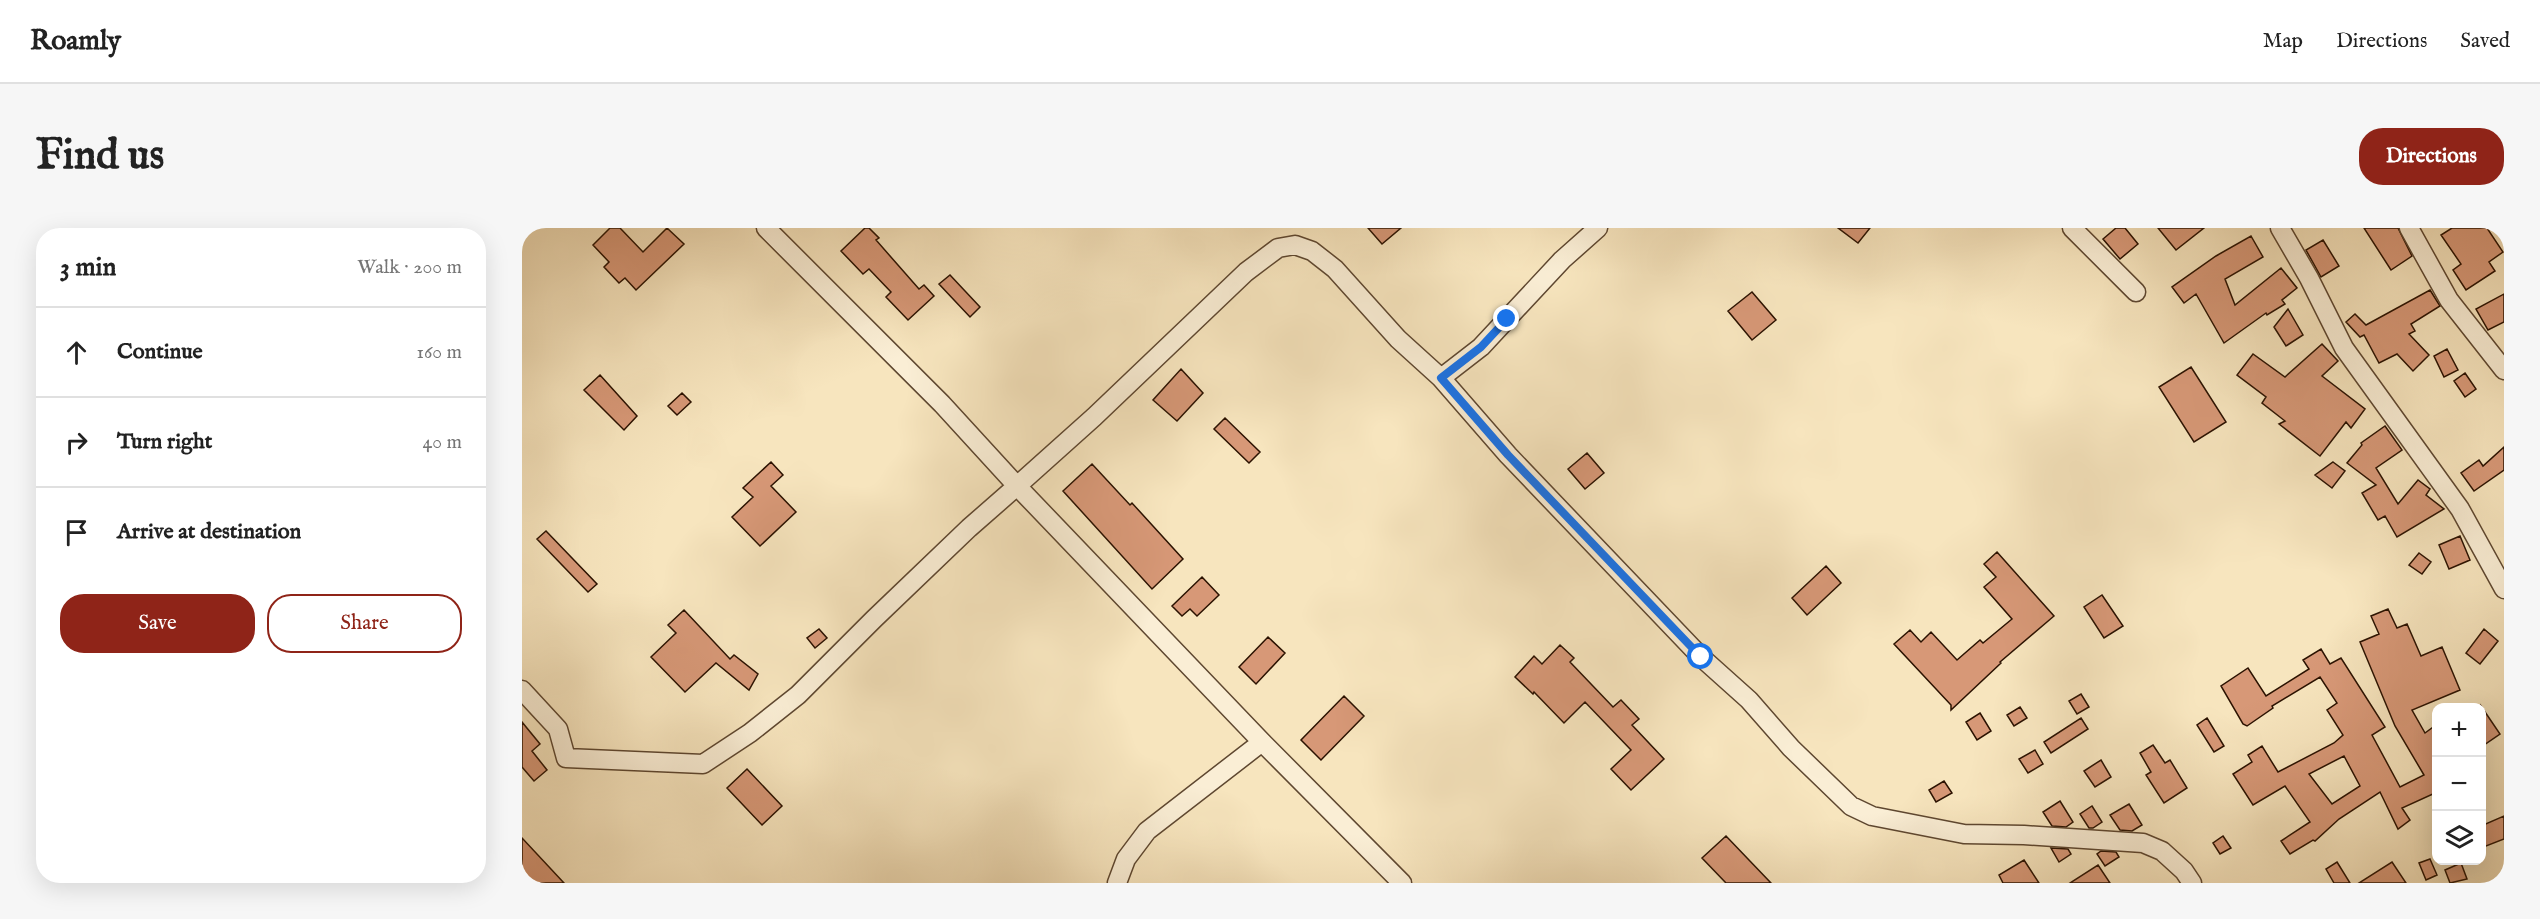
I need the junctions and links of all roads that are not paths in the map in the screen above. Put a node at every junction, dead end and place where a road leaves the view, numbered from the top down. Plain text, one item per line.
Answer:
1 (766, 228) edge
2 (1598, 228) edge
3 (2072, 228) edge
4 (2280, 228) edge
5 (2409, 228) edge
6 (2136, 292) dead end
7 (2504, 370) edge
8 (1441, 378) junction
9 (1017, 486) junction
10 (2504, 589) edge
11 (522, 690) edge
12 (1262, 742) junction
13 (1117, 883) edge
14 (1402, 883) edge
15 (2192, 883) edge

1 - 9 street
2 - 8 street
3 - 6 street
4 - 10 street
5 - 7 street
8 - 9 street
8 - 15 street
9 - 11 street
9 - 12 street
12 - 13 street
12 - 14 street

